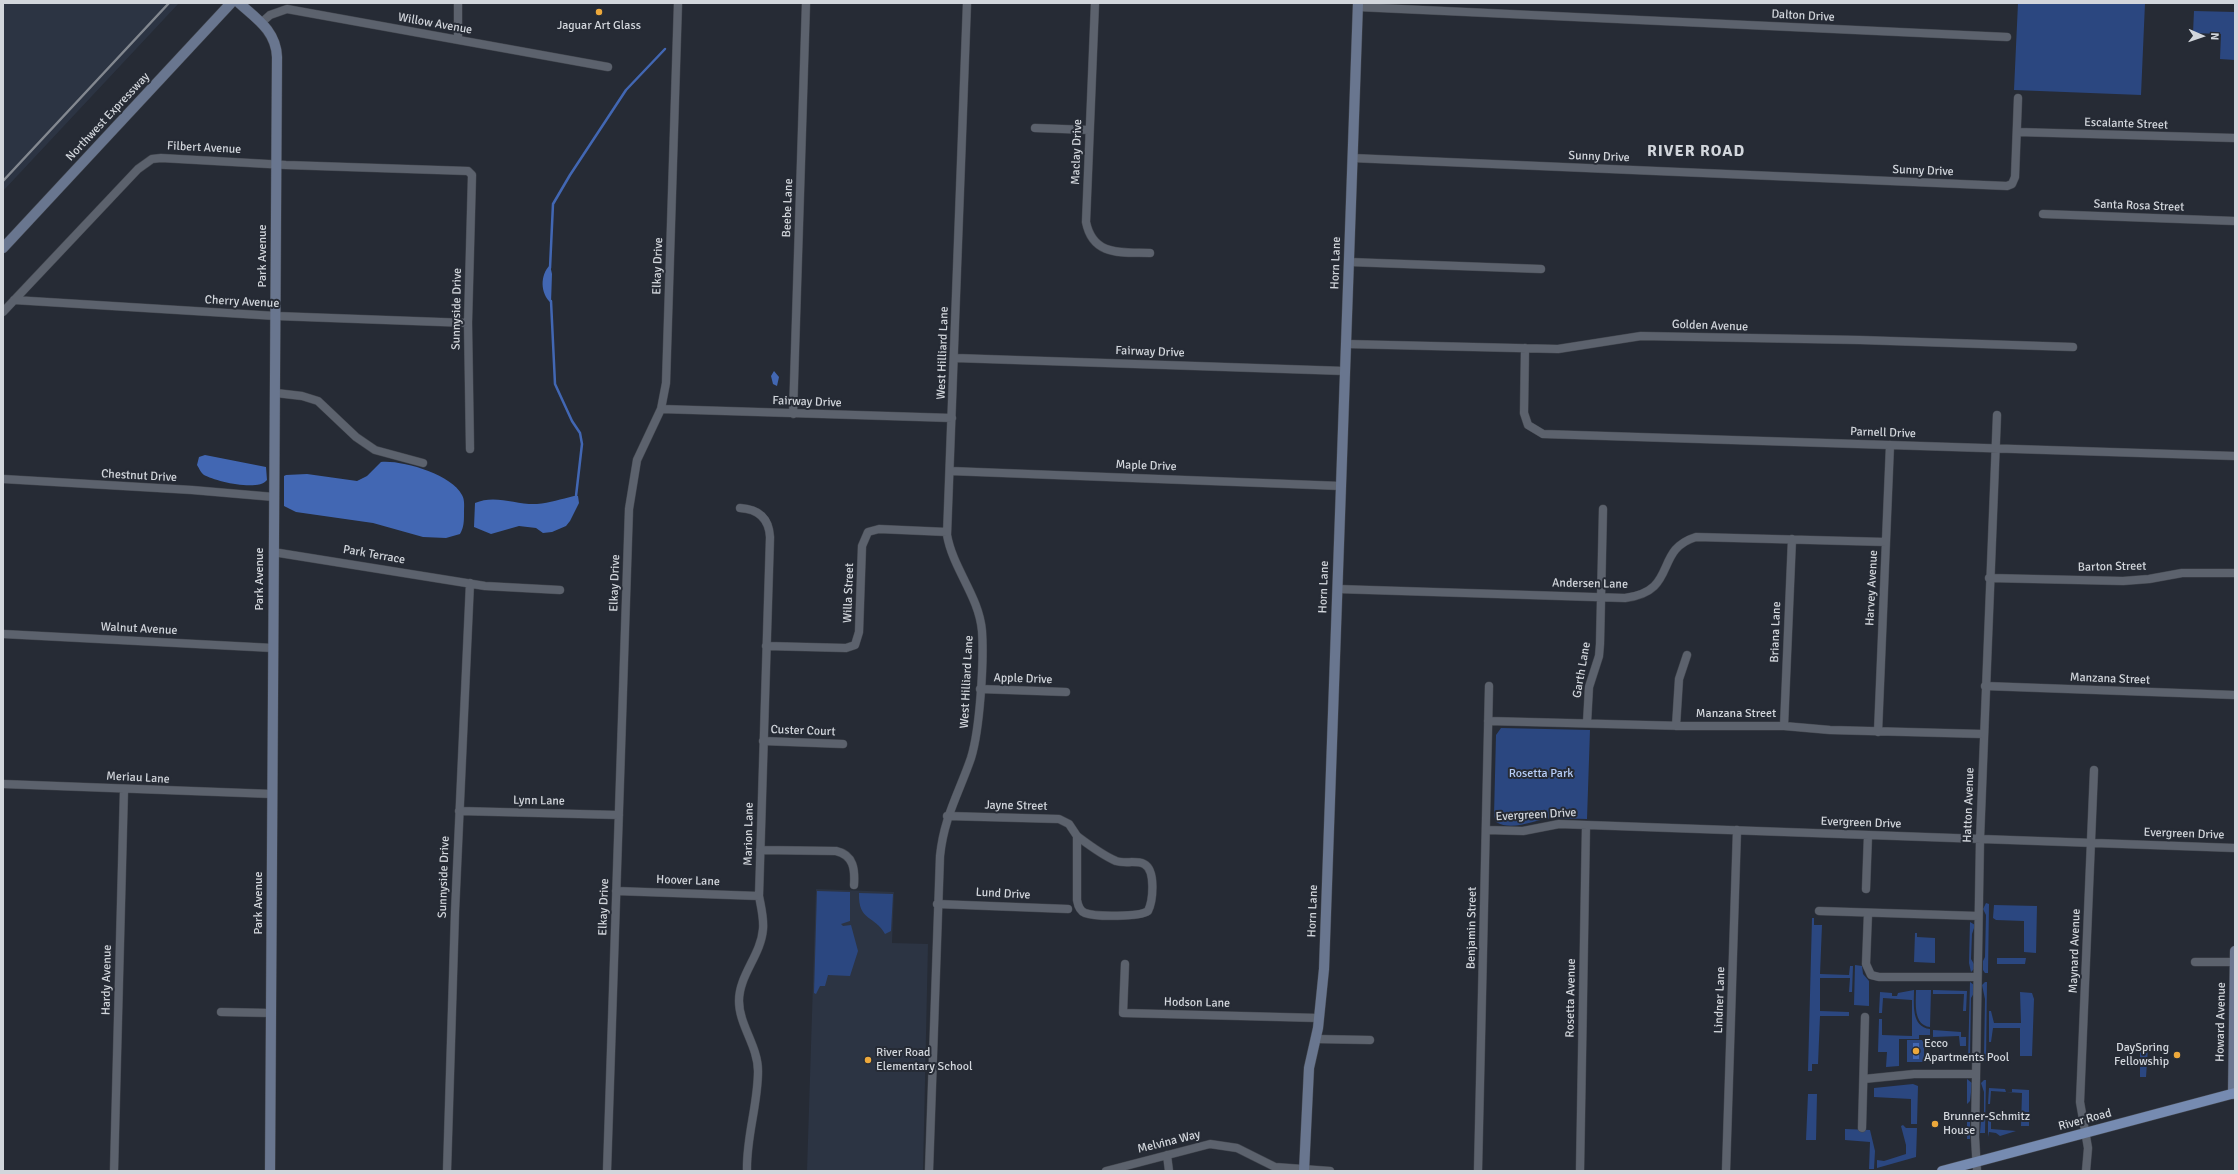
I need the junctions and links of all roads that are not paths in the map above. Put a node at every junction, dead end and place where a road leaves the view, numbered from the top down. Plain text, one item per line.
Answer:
1 (231, 3) edge
2 (239, 3) edge
3 (458, 3) edge
4 (678, 3) edge
5 (806, 3) edge
6 (967, 3) edge
7 (1094, 3) edge
8 (1358, 5) edge
9 (262, 24) junction
10 (2007, 37) dead end
11 (458, 40) junction
12 (608, 67) dead end
13 (2018, 98) dead end
14 (1035, 128) dead end
15 (1089, 130) junction
16 (2017, 132) junction
17 (2235, 138) edge
18 (1352, 158) junction
19 (276, 164) junction
20 (468, 172) joint
21 (2043, 214) dead end
22 (2235, 221) edge
23 (3, 248) edge
24 (1150, 253) dead end
25 (1349, 262) junction
26 (1541, 269) dead end
27 (14, 300) junction
28 (3, 312) edge
29 (276, 316) junction
30 (468, 323) junction
31 (1346, 344) junction
32 (2073, 347) dead end
33 (1525, 348) junction
34 (955, 358) junction
35 (1345, 371) junction
36 (276, 393) junction
37 (661, 409) junction
38 (793, 414) junction
39 (1997, 415) dead end
40 (952, 418) junction
41 (1890, 445) junction
42 (1995, 448) junction
43 (470, 449) dead end
44 (2235, 456) edge
45 (423, 463) dead end
46 (950, 471) junction
47 (3, 479) edge
48 (1341, 486) junction
49 (274, 497) junction
50 (740, 508) dead end
51 (1603, 509) dead end
52 (865, 522) dead end
53 (869, 531) junction
54 (947, 532) junction
55 (1792, 539) junction
56 (1886, 542) junction
57 (274, 552) junction
58 (2235, 573) edge
59 (1990, 578) junction
60 (470, 583) junction
61 (1337, 588) junction
62 (560, 590) dead end
63 (1601, 597) junction
64 (3, 634) edge
65 (766, 646) junction
66 (273, 648) junction
67 (1686, 655) dead end
68 (1489, 686) dead end
69 (1985, 686) junction
70 (980, 689) junction
71 (1066, 692) dead end
72 (2235, 696) edge
73 (1488, 721) junction
74 (1587, 723) junction
75 (1676, 726) junction
76 (1784, 726) junction
77 (1878, 732) junction
78 (1983, 734) junction
79 (763, 741) junction
80 (843, 744) dead end
81 (2094, 770) dead end
82 (3, 784) edge
83 (124, 789) junction
84 (272, 794) junction
85 (459, 811) junction
86 (619, 815) junction
87 (947, 816) junction
88 (1586, 825) junction
89 (1486, 830) junction
90 (1737, 830) junction
91 (1868, 835) junction
92 (1077, 836) junction
93 (1980, 839) junction
94 (2091, 843) junction
95 (2235, 848) edge
96 (760, 850) junction
97 (854, 885) dead end
98 (1866, 889) dead end
99 (616, 891) junction
100 (759, 896) junction
101 (938, 904) junction
102 (1068, 909) dead end
103 (1819, 911) dead end
104 (1868, 913) junction
105 (1978, 916) junction
106 (2235, 950) edge
107 (2195, 962) dead end
108 (2234, 962) edge
109 (1124, 964) dead end
110 (1977, 977) junction
111 (221, 1012) dead end
112 (271, 1013) junction
113 (1865, 1017) dead end
114 (1319, 1018) junction
115 (1315, 1039) junction
116 (1370, 1040) dead end
117 (1976, 1074) junction
118 (1864, 1079) junction
119 (2234, 1093) edge
120 (1862, 1128) dead end
121 (2086, 1133) junction
122 (1167, 1155) junction
123 (1977, 1166) edge
124 (114, 1171) edge
125 (270, 1171) edge
126 (447, 1171) edge
127 (607, 1171) edge
128 (747, 1171) edge
129 (929, 1171) edge
130 (1106, 1171) edge
131 (1169, 1171) edge
132 (1304, 1171) edge
133 (1330, 1171) edge
134 (1478, 1171) edge
135 (1580, 1171) edge
136 (1726, 1171) edge
137 (1942, 1171) edge
138 (2086, 1171) edge

1 - 23 street, Northwest Expressway
2 - 9 street, Park Avenue
3 - 11 street
4 - 37 street, Elkay Drive
5 - 38 street, Beebe Lane
6 - 34 street, West Hilliard Lane
7 - 15 street, Maclay Drive
8 - 10 street, Dalton Drive
8 - 18 street, Horn Lane
9 - 11 street, Willow Avenue
9 - 19 street, Park Avenue
11 - 12 street, Willow Avenue
13 - 16 street
14 - 15 street
15 - 24 street, Maclay Drive
16 - 17 street, Escalante Street
16 - 18 street, Sunny Drive
18 - 25 street, Horn Lane
19 - 20 street, Filbert Avenue
19 - 27 street, Filbert Avenue
19 - 29 street, Park Avenue
20 - 30 street, Sunnyside Drive
21 - 22 street, Santa Rosa Street
25 - 26 street
25 - 31 street, Horn Lane
27 - 28 street, Filbert Avenue
27 - 29 street, Cherry Avenue
29 - 30 street, Cherry Avenue
29 - 36 street, Park Avenue
30 - 43 street, Sunnyside Drive
31 - 33 street, Golden Avenue
31 - 35 street, Horn Lane
32 - 33 street, Golden Avenue
33 - 41 street, Parnell Drive
34 - 35 street, Fairway Drive
34 - 40 street, West Hilliard Lane
35 - 48 street, Horn Lane
36 - 45 street
36 - 49 street, Park Avenue
37 - 38 street, Fairway Drive
37 - 86 street, Elkay Drive
38 - 40 street, Fairway Drive
39 - 42 street, Hatton Avenue
40 - 46 street, West Hilliard Lane
41 - 42 street, Parnell Drive
41 - 56 street, Harvey Avenue
42 - 44 street, Parnell Drive
42 - 59 street, Hatton Avenue
46 - 48 street, Maple Drive
46 - 54 street, West Hilliard Lane
47 - 49 street, Chestnut Drive
48 - 61 street, Horn Lane
49 - 57 street, Park Avenue
50 - 65 street, Marion Lane
51 - 63 street, Garth Lane
52 - 53 street
53 - 54 street
53 - 65 street, Willa Street
54 - 70 street, West Hilliard Lane
55 - 56 street, Andersen Lane
55 - 63 street, Andersen Lane
55 - 76 street, Briana Lane
56 - 77 street, Harvey Avenue
57 - 60 street, Park Terrace
57 - 66 street, Park Avenue
58 - 59 street, Barton Street
59 - 69 street, Hatton Avenue
60 - 62 street, Park Terrace
60 - 85 street, Sunnyside Drive
61 - 63 street, Andersen Lane
61 - 114 street, Horn Lane
63 - 74 street, Garth Lane
64 - 66 street, Walnut Avenue
65 - 79 street, Marion Lane
66 - 84 street, Park Avenue
67 - 75 street
68 - 73 street, Benjamin Street
69 - 72 street, Manzana Street
69 - 78 street, Hatton Avenue
70 - 71 street, Apple Drive
70 - 87 street, West Hilliard Lane
73 - 74 street, Manzana Street
73 - 89 street, Benjamin Street
74 - 75 street, Manzana Street
75 - 76 street, Manzana Street
76 - 77 street, Manzana Street
77 - 78 street, Manzana Street
78 - 93 street, Hatton Avenue
79 - 80 street, Custer Court
79 - 96 street, Marion Lane
81 - 94 street, Maynard Avenue
82 - 83 street, Meriau Lane
83 - 84 street, Meriau Lane
83 - 124 street, Hardy Avenue
84 - 112 street, Park Avenue
85 - 86 street, Lynn Lane
85 - 126 street, Sunnyside Drive
86 - 99 street, Elkay Drive
87 - 92 street, Jayne Street
87 - 101 street, West Hilliard Lane
88 - 89 street, Evergreen Drive
88 - 90 street, Evergreen Drive
88 - 135 street, Rosetta Avenue
89 - 134 street, Benjamin Street
90 - 91 street, Evergreen Drive
90 - 136 street, Lindner Lane
91 - 93 street, Evergreen Drive
91 - 98 street
92 - 92 street, Jayne Street
93 - 94 street, Evergreen Drive
93 - 105 street, Hatton Avenue
94 - 95 street, Evergreen Drive
94 - 121 street, Maynard Avenue
96 - 97 street
96 - 100 street, Marion Lane
99 - 100 street, Hoover Lane
99 - 127 street, Elkay Drive
100 - 128 street, Marion Lane
101 - 102 street, Lund Drive
101 - 129 street, West Hilliard Lane
103 - 104 street
104 - 105 street
104 - 110 street
105 - 110 street, Hatton Avenue
106 - 108 street, Howard Avenue
107 - 108 street
108 - 119 street, Howard Avenue
109 - 114 street, Hodson Lane
110 - 117 street, Hatton Avenue
111 - 112 street
112 - 125 street, Park Avenue
113 - 118 street
114 - 115 street, Horn Lane
115 - 116 street
115 - 132 street, Horn Lane
117 - 118 street
117 - 123 street, Hatton Avenue
118 - 120 street
119 - 121 main road, River Road
121 - 123 main road, River Road
121 - 138 street, Maynard Avenue
122 - 130 street, Melvina Way
122 - 131 street
122 - 132 street, Melvina Way
123 - 137 main road, River Road
132 - 133 street, Melvina Way

